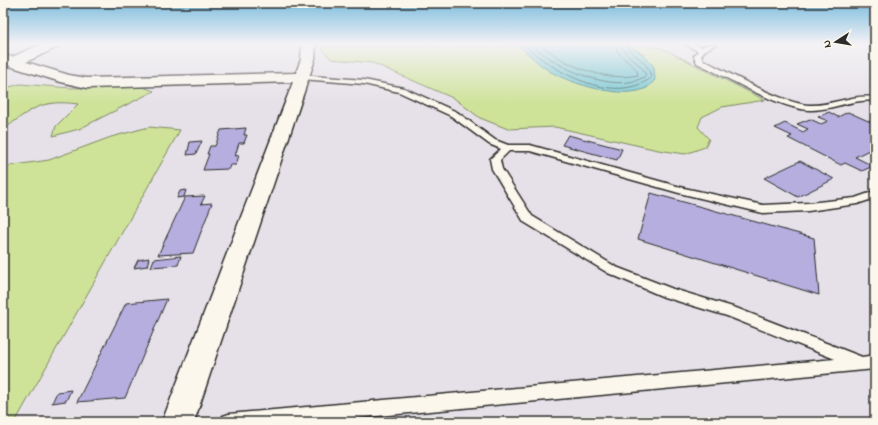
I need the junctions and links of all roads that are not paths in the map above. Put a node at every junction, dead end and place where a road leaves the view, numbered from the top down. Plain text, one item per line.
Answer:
1 (20, 64) edge
2 (306, 64) edge
3 (708, 64) edge
4 (302, 77) junction
5 (875, 99) edge
6 (507, 148) junction
7 (875, 194) edge
8 (869, 363) edge
9 (178, 422) edge
10 (229, 422) edge

1 - 4 street
2 - 4 street
3 - 5 lane
4 - 6 lane
4 - 9 street
6 - 7 lane
6 - 8 lane
8 - 10 lane

